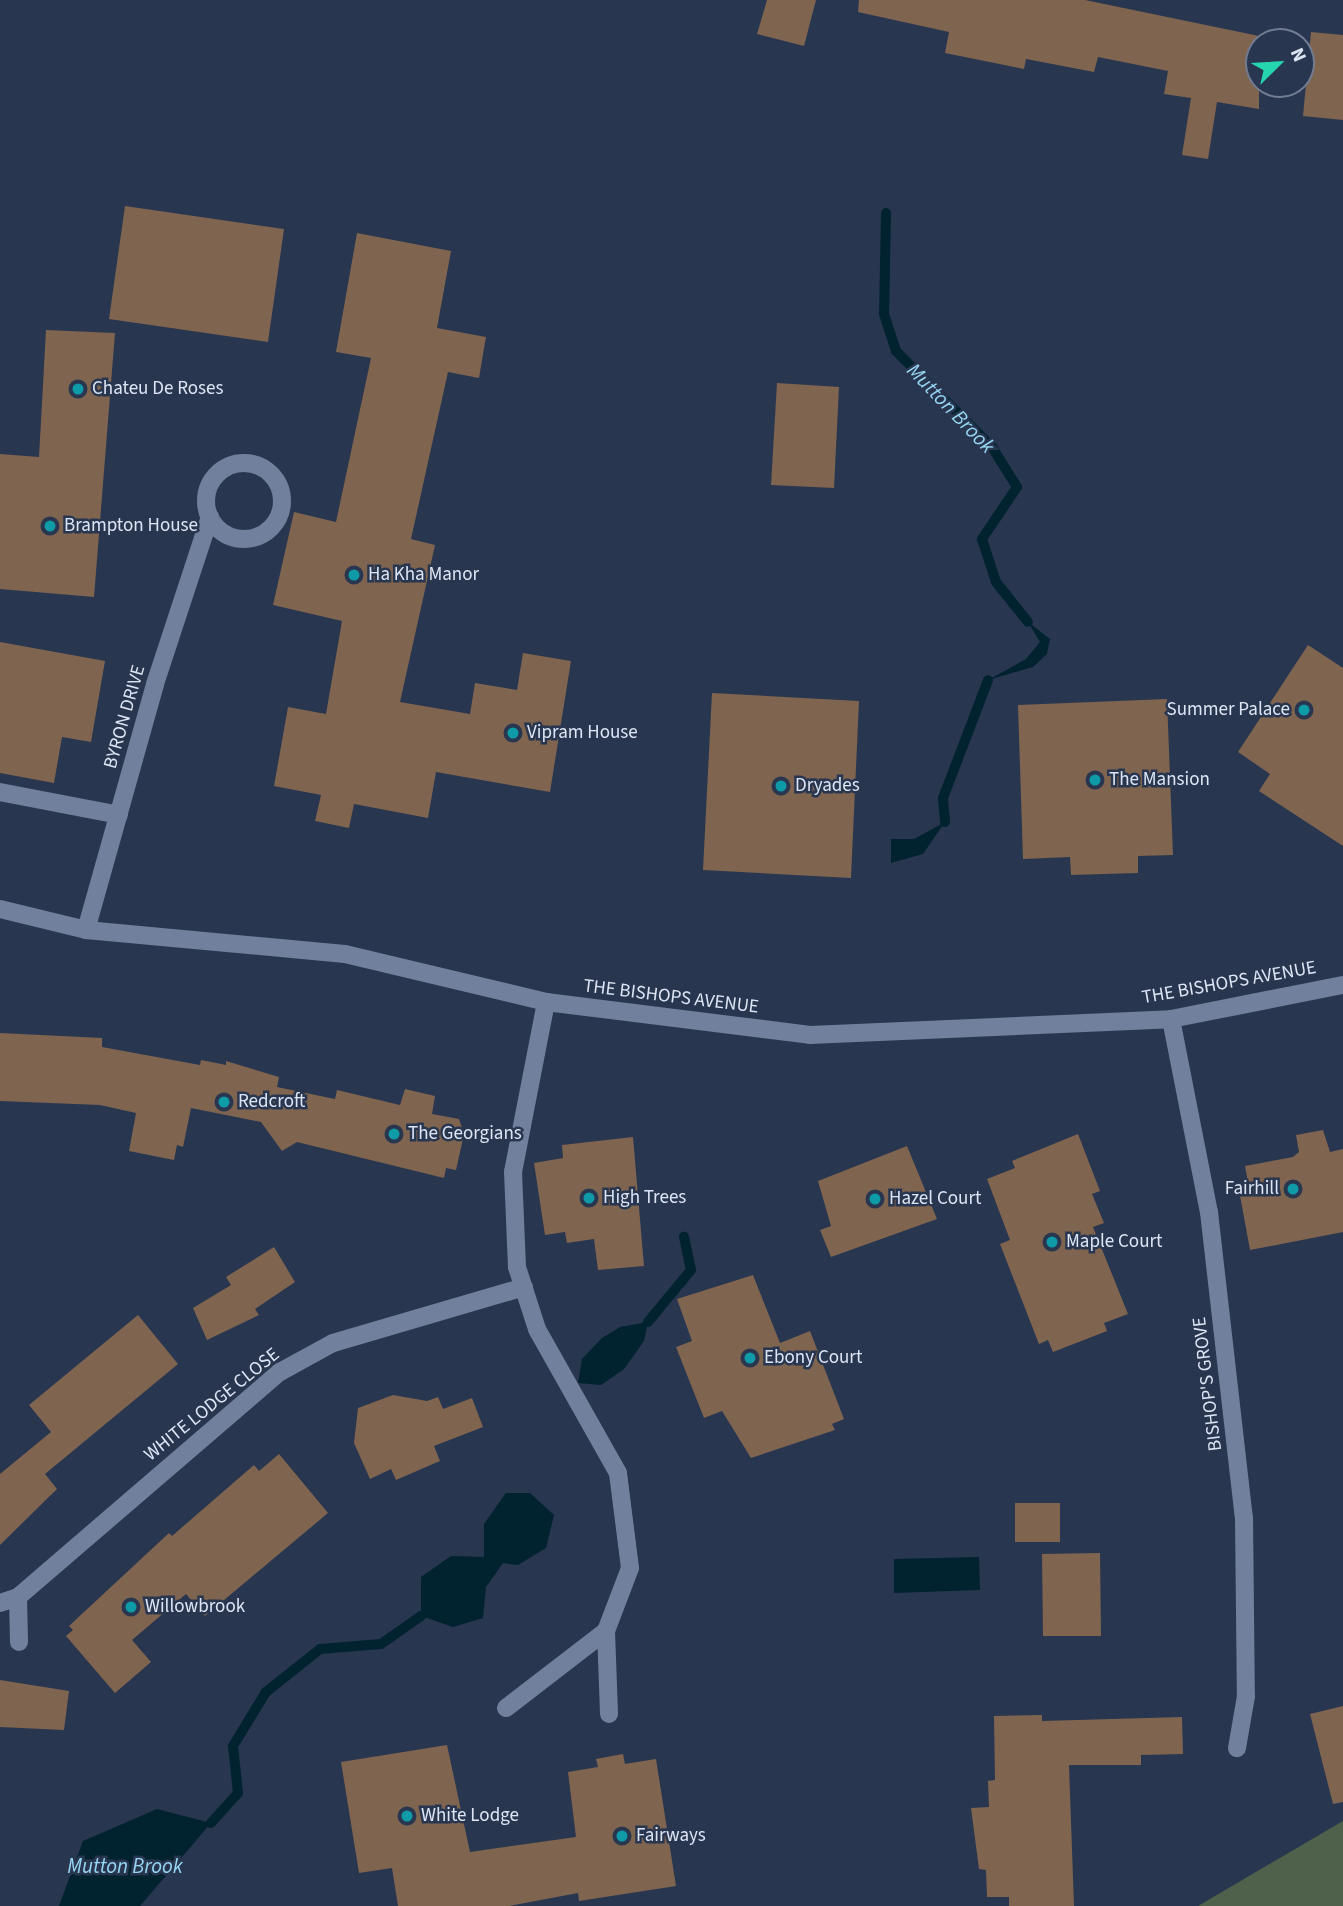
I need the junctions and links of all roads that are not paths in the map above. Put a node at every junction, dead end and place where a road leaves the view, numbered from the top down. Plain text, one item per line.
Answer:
1 (210, 517) junction
2 (0, 792) edge
3 (119, 816) junction
4 (0, 909) edge
5 (86, 930) junction
6 (1343, 985) edge
7 (546, 1002) junction
8 (1171, 1019) junction
9 (524, 1287) junction
10 (18, 1597) junction
11 (0, 1603) edge
12 (606, 1631) junction
13 (19, 1642) dead end
14 (506, 1708) dead end
15 (609, 1714) dead end
16 (1237, 1748) dead end

1 - 1 street, BYRON DRIVE
1 - 3 street, BYRON DRIVE
2 - 3 street
3 - 5 street, BYRON DRIVE
4 - 5 street, THE BISHOPS AVENUE
5 - 7 street, THE BISHOPS AVENUE
6 - 8 street, THE BISHOPS AVENUE
7 - 8 street, THE BISHOPS AVENUE
7 - 9 street
8 - 16 street, BISHOP'S GROVE
9 - 10 street, WHITE LODGE CLOSE
9 - 12 street
10 - 11 street, WHITE LODGE CLOSE
10 - 13 street
12 - 14 street
12 - 15 street

